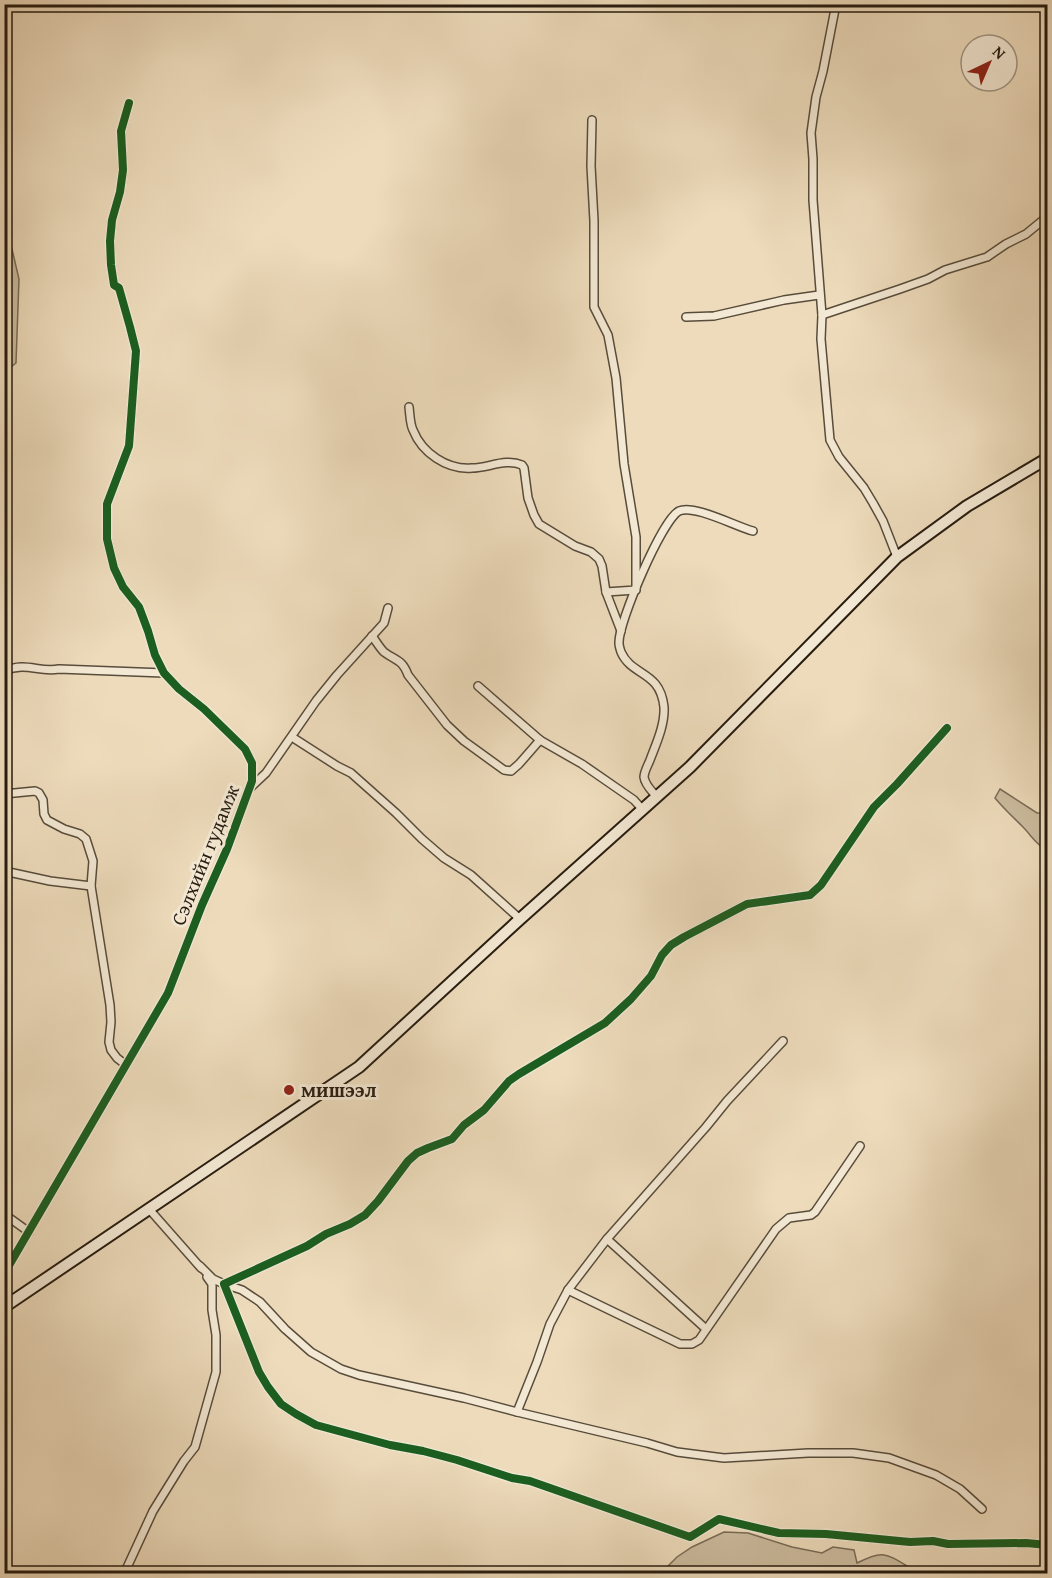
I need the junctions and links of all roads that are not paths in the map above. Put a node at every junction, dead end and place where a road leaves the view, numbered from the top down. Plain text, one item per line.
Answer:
1 (836, 4) edge
2 (129, 103) dead end
3 (592, 120) dead end
4 (1047, 216) edge
5 (819, 295) junction
6 (822, 315) junction
7 (686, 317) dead end
8 (410, 407) dead end
9 (1047, 458) edge
10 (753, 531) dead end
11 (897, 557) junction
12 (636, 590) junction
13 (606, 592) junction
14 (388, 608) dead end
15 (621, 631) junction
16 (372, 636) junction
17 (4, 671) edge
18 (164, 673) junction
19 (478, 686) dead end
20 (947, 728) dead end
21 (295, 739) dead end
22 (540, 740) junction
23 (249, 790) junction
24 (4, 794) edge
25 (656, 796) junction
26 (643, 810) junction
27 (4, 872) edge
28 (91, 886) junction
29 (520, 919) junction
30 (783, 1041) dead end
31 (126, 1065) junction
32 (860, 1146) dead end
33 (149, 1209) junction
34 (4, 1214) edge
35 (29, 1232) junction
36 (607, 1239) junction
37 (200, 1266) junction
38 (4, 1274) edge
39 (224, 1284) junction
40 (568, 1290) junction
41 (5, 1305) edge
42 (706, 1329) junction
43 (517, 1412) junction
44 (982, 1509) dead end
45 (1047, 1545) edge
46 (124, 1574) edge

1 - 5 street
2 - 18 street, Сэлхийн гудамж
3 - 12 street
4 - 6 street
5 - 6 street
5 - 7 street
6 - 11 street
8 - 13 street
9 - 11 main road
10 - 12 street
11 - 25 main road
12 - 13 street
12 - 15 street
13 - 15 street
14 - 16 street
15 - 25 street
16 - 22 street
16 - 23 street
17 - 18 street
18 - 23 street, Сэлхийн гудамж
19 - 22 street
20 - 39 street
21 - 29 street
22 - 26 street
23 - 31 street, Сэлхийн гудамж
24 - 28 street
25 - 26 main road
26 - 29 main road
27 - 28 street
28 - 31 street
29 - 33 main road
30 - 36 street
31 - 35 street, Сэлхийн гудамж
32 - 42 street
33 - 37 street
33 - 41 main road
34 - 35 street
35 - 38 street, Сэлхийн гудамж
36 - 40 street
36 - 42 street
37 - 39 street
37 - 46 street
39 - 43 street
39 - 45 street
40 - 42 street
40 - 43 street
43 - 44 street

